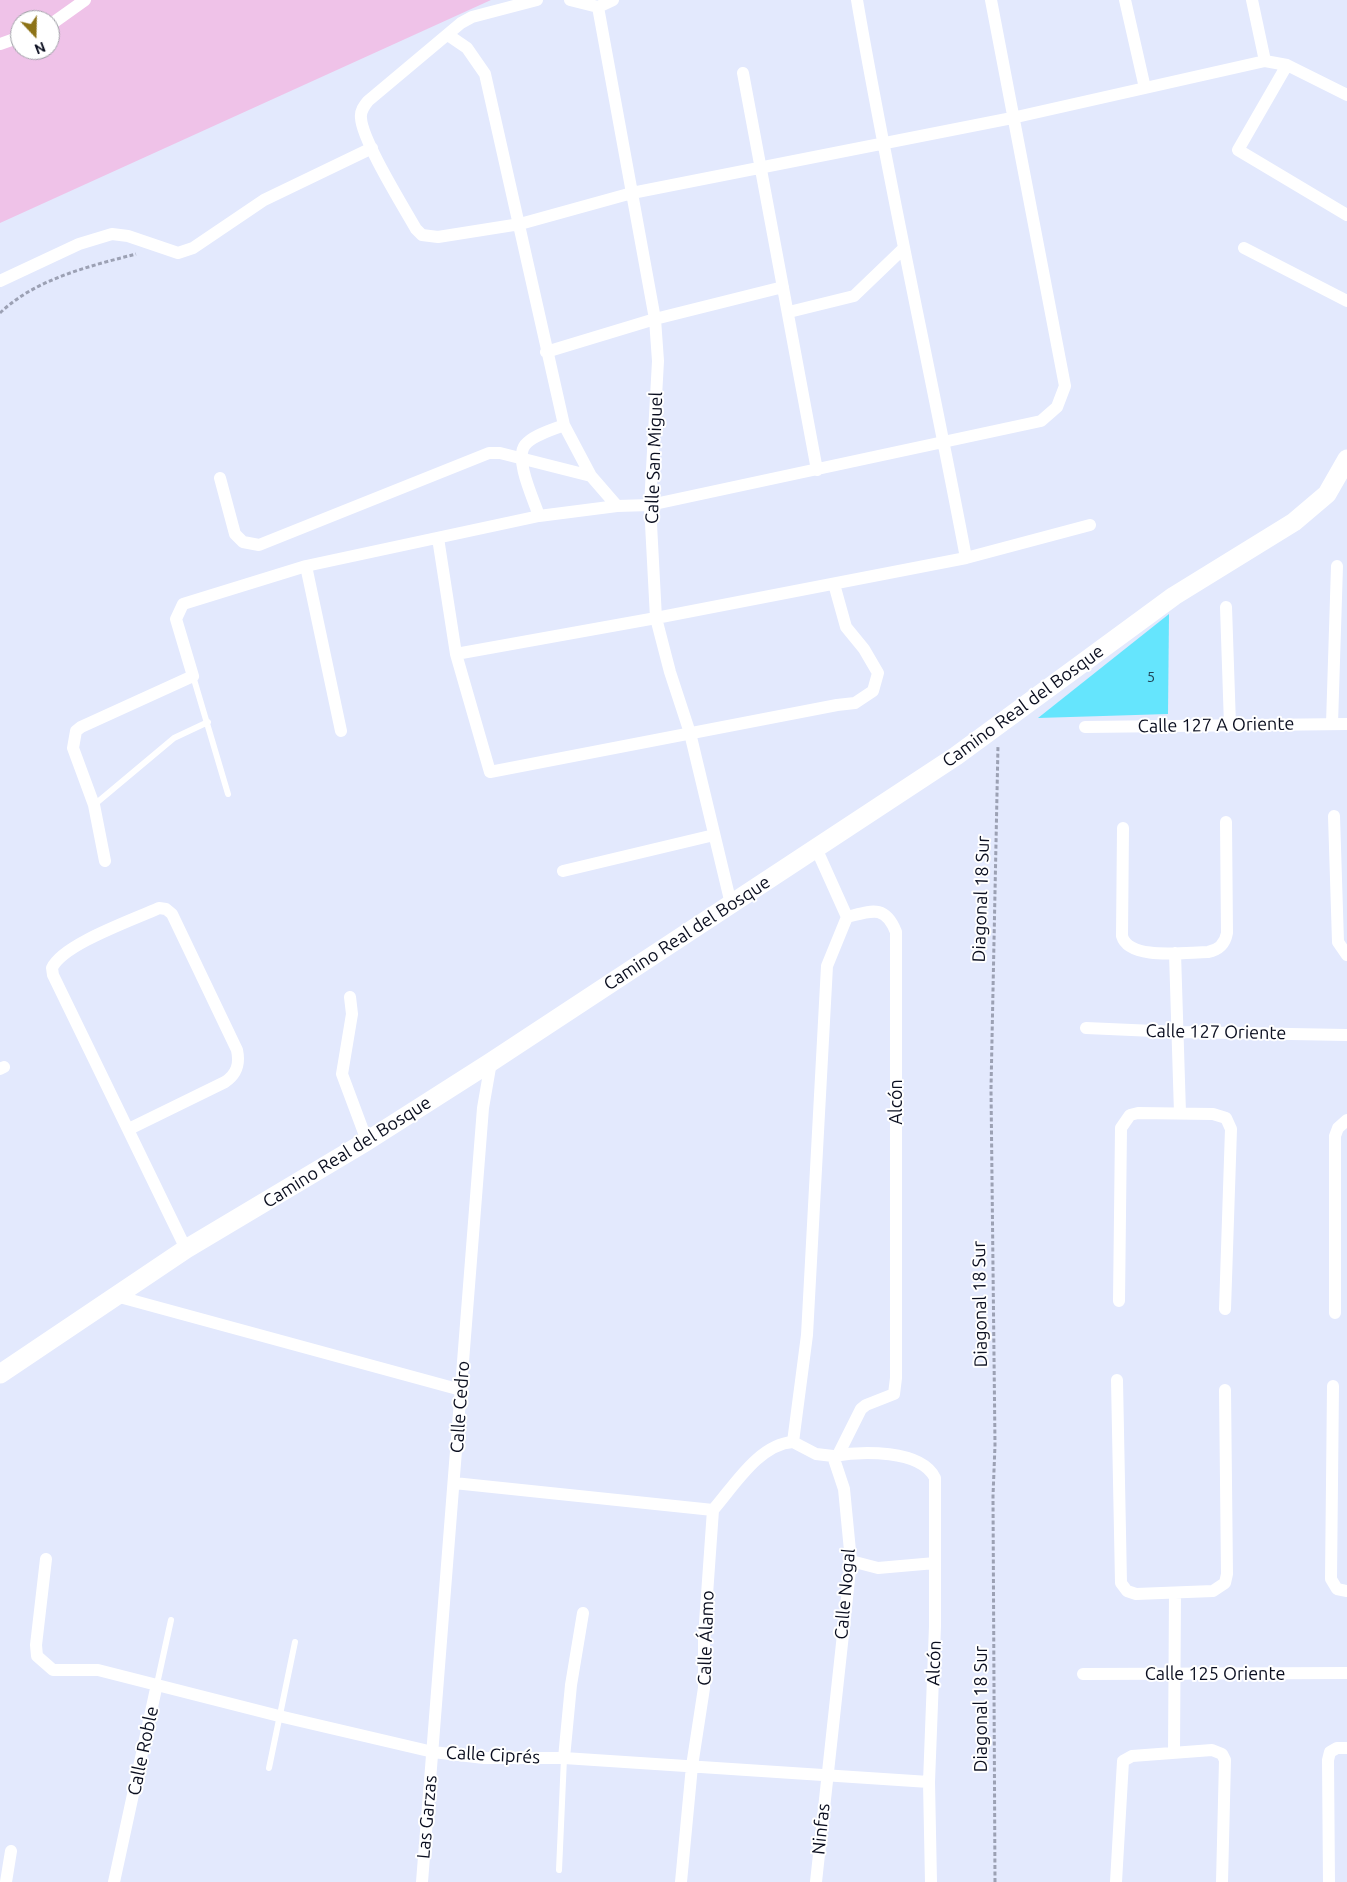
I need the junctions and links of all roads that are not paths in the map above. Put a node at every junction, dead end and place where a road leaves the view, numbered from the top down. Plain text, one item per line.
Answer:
1 (86, 0) edge
2 (537, 0) edge
3 (570, 0) edge
4 (613, 0) edge
5 (857, 0) edge
6 (990, 0) edge
7 (1125, 0) edge
8 (1252, 0) edge
9 (598, 7) junction
10 (60, 18) edge
11 (448, 34) junction
12 (1265, 61) junction
13 (1288, 65) junction
14 (743, 73) dead end
15 (1144, 88) junction
16 (1347, 96) edge
17 (1012, 118) junction
18 (882, 143) junction
19 (372, 148) junction
20 (760, 170) junction
21 (632, 193) junction
22 (1347, 215) edge
23 (520, 224) junction
24 (904, 248) junction
25 (1244, 248) dead end
26 (0, 281) edge
27 (783, 287) junction
28 (1347, 302) edge
29 (788, 312) junction
30 (655, 319) junction
31 (546, 352) junction
32 (564, 425) junction
33 (944, 442) junction
34 (1347, 459) edge
35 (520, 460) junction
36 (817, 470) junction
37 (591, 476) junction
38 (220, 478) dead end
39 (650, 505) junction
40 (617, 506) junction
41 (539, 516) junction
42 (1090, 525) dead end
43 (438, 538) junction
44 (966, 558) junction
45 (306, 566) junction
46 (1337, 566) dead end
47 (834, 584) junction
48 (1226, 607) dead end
49 (656, 618) junction
50 (456, 654) junction
51 (193, 676) junction
52 (208, 722) junction
53 (1332, 724) junction
54 (1347, 724) edge
55 (1230, 725) junction
56 (1085, 727) dead end
57 (341, 731) dead end
58 (690, 733) junction
59 (228, 794) dead end
60 (94, 805) junction
61 (1334, 816) dead end
62 (1226, 822) dead end
63 (1124, 828) dead end
64 (714, 835) junction
65 (816, 848) junction
66 (105, 861) dead end
67 (563, 871) dead end
68 (731, 904) junction
69 (847, 916) junction
70 (1175, 953) junction
71 (1347, 954) edge
72 (350, 997) dead end
73 (1086, 1028) dead end
74 (1177, 1032) junction
75 (1347, 1035) edge
76 (491, 1062) junction
77 (1180, 1113) junction
78 (1347, 1120) edge
79 (129, 1129) junction
80 (367, 1141) junction
81 (186, 1250) junction
82 (116, 1296) junction
83 (1119, 1301) dead end
84 (1225, 1309) dead end
85 (1335, 1313) dead end
86 (0, 1374) edge
87 (1117, 1380) dead end
88 (1334, 1386) dead end
89 (461, 1390) junction
90 (1225, 1390) dead end
91 (794, 1442) junction
92 (835, 1455) junction
93 (454, 1483) junction
94 (713, 1510) junction
95 (46, 1559) dead end
96 (850, 1560) junction
97 (935, 1563) junction
98 (1347, 1591) edge
99 (1175, 1594) junction
100 (583, 1613) dead end
101 (171, 1620) dead end
102 (295, 1642) dead end
103 (1347, 1673) edge
104 (1082, 1674) dead end
105 (1176, 1676) junction
106 (157, 1684) junction
107 (279, 1716) junction
108 (1347, 1748) edge
109 (433, 1752) junction
110 (1174, 1753) junction
111 (564, 1758) junction
112 (692, 1766) junction
113 (269, 1768) dead end
114 (826, 1776) junction
115 (929, 1782) junction
116 (11, 1851) dead end
117 (560, 1870) dead end
118 (6, 1882) edge
119 (114, 1882) edge
120 (422, 1882) edge
121 (681, 1882) edge
122 (816, 1882) edge
123 (931, 1882) edge
124 (1116, 1882) edge
125 (1222, 1882) edge
126 (1329, 1882) edge

1 - 10 street
2 - 11 street
3 - 9 street
4 - 9 street
5 - 18 street
6 - 17 street
7 - 15 street
8 - 12 street
9 - 21 street, Calle San Miguel
11 - 19 street
11 - 23 street
12 - 13 street
12 - 15 street
13 - 16 street
13 - 22 street
14 - 20 street
15 - 17 street
17 - 18 street
17 - 33 street
18 - 20 street
18 - 24 street
19 - 23 street
19 - 26 street
20 - 21 street
20 - 27 street
21 - 23 street
21 - 30 street, Calle San Miguel
23 - 31 street
24 - 29 street
24 - 33 street
25 - 28 street
27 - 29 street
27 - 30 street
29 - 36 street
30 - 31 street
30 - 39 street, Calle San Miguel
31 - 32 street
32 - 35 street
32 - 37 street
33 - 36 street
33 - 44 street
34 - 65 street, Camino Real del Bosque
35 - 37 street
35 - 38 street
35 - 41 street
36 - 39 street
37 - 40 street
39 - 40 street
39 - 49 street, Calle San Miguel
40 - 41 street
41 - 43 street
42 - 44 street
43 - 45 street
43 - 50 street
44 - 47 street
45 - 51 street
45 - 57 street
46 - 53 street
47 - 49 street
47 - 58 street
48 - 55 street
49 - 50 street
49 - 58 street, Calle San Miguel
50 - 58 street
51 - 52 lane
51 - 60 street
52 - 59 lane
52 - 60 lane
53 - 54 street, Calle 127 A Oriente
53 - 55 street, Calle 127 A Oriente
55 - 56 street, Calle 127 A Oriente
58 - 64 street, Calle San Miguel
60 - 66 street
61 - 71 street
62 - 70 street
63 - 70 street
64 - 67 street
64 - 68 street, Calle San Miguel
65 - 68 street, Camino Real del Bosque
65 - 69 street
68 - 76 street, Camino Real del Bosque
69 - 91 street
69 - 92 street, Alcón
70 - 74 street
72 - 80 street
73 - 74 street, Calle 127 Oriente
74 - 75 street, Calle 127 Oriente
74 - 77 street
76 - 80 street, Camino Real del Bosque
76 - 89 street, Calle Cedro
77 - 83 street
77 - 84 street
78 - 85 street
79 - 79 street
79 - 81 street
80 - 81 street, Camino Real del Bosque
81 - 82 street, Camino Real del Bosque
82 - 86 street, Camino Real del Bosque
82 - 89 street
87 - 99 street
88 - 98 street
89 - 93 street, Calle Cedro
90 - 99 street
91 - 92 street
91 - 94 street
92 - 96 street, Calle Nogal
92 - 97 street, Alcón
93 - 94 street
93 - 109 street, Calle Cedro
94 - 112 street, Calle Álamo
95 - 106 street, Calle Ciprés
96 - 97 street
96 - 114 street, Calle Nogal
97 - 115 street, Alcón
99 - 105 street
100 - 111 street
101 - 106 lane, Calle Roble
102 - 107 lane
103 - 105 street, Calle 125 Oriente
104 - 105 street, Calle 125 Oriente
105 - 110 street
106 - 107 street, Calle Ciprés
106 - 119 street, Calle Roble
107 - 109 street, Calle Ciprés
107 - 113 lane
108 - 126 street
109 - 111 street, Calle Ciprés
109 - 120 street, Las Garzas
110 - 124 street
110 - 125 street
111 - 112 street, Calle Ciprés
111 - 117 lane
112 - 114 street, Calle Ciprés
112 - 121 street, Calle Álamo
114 - 115 street, Calle Ciprés
114 - 122 street, Ninfas
115 - 123 street, Alcón
116 - 118 street

